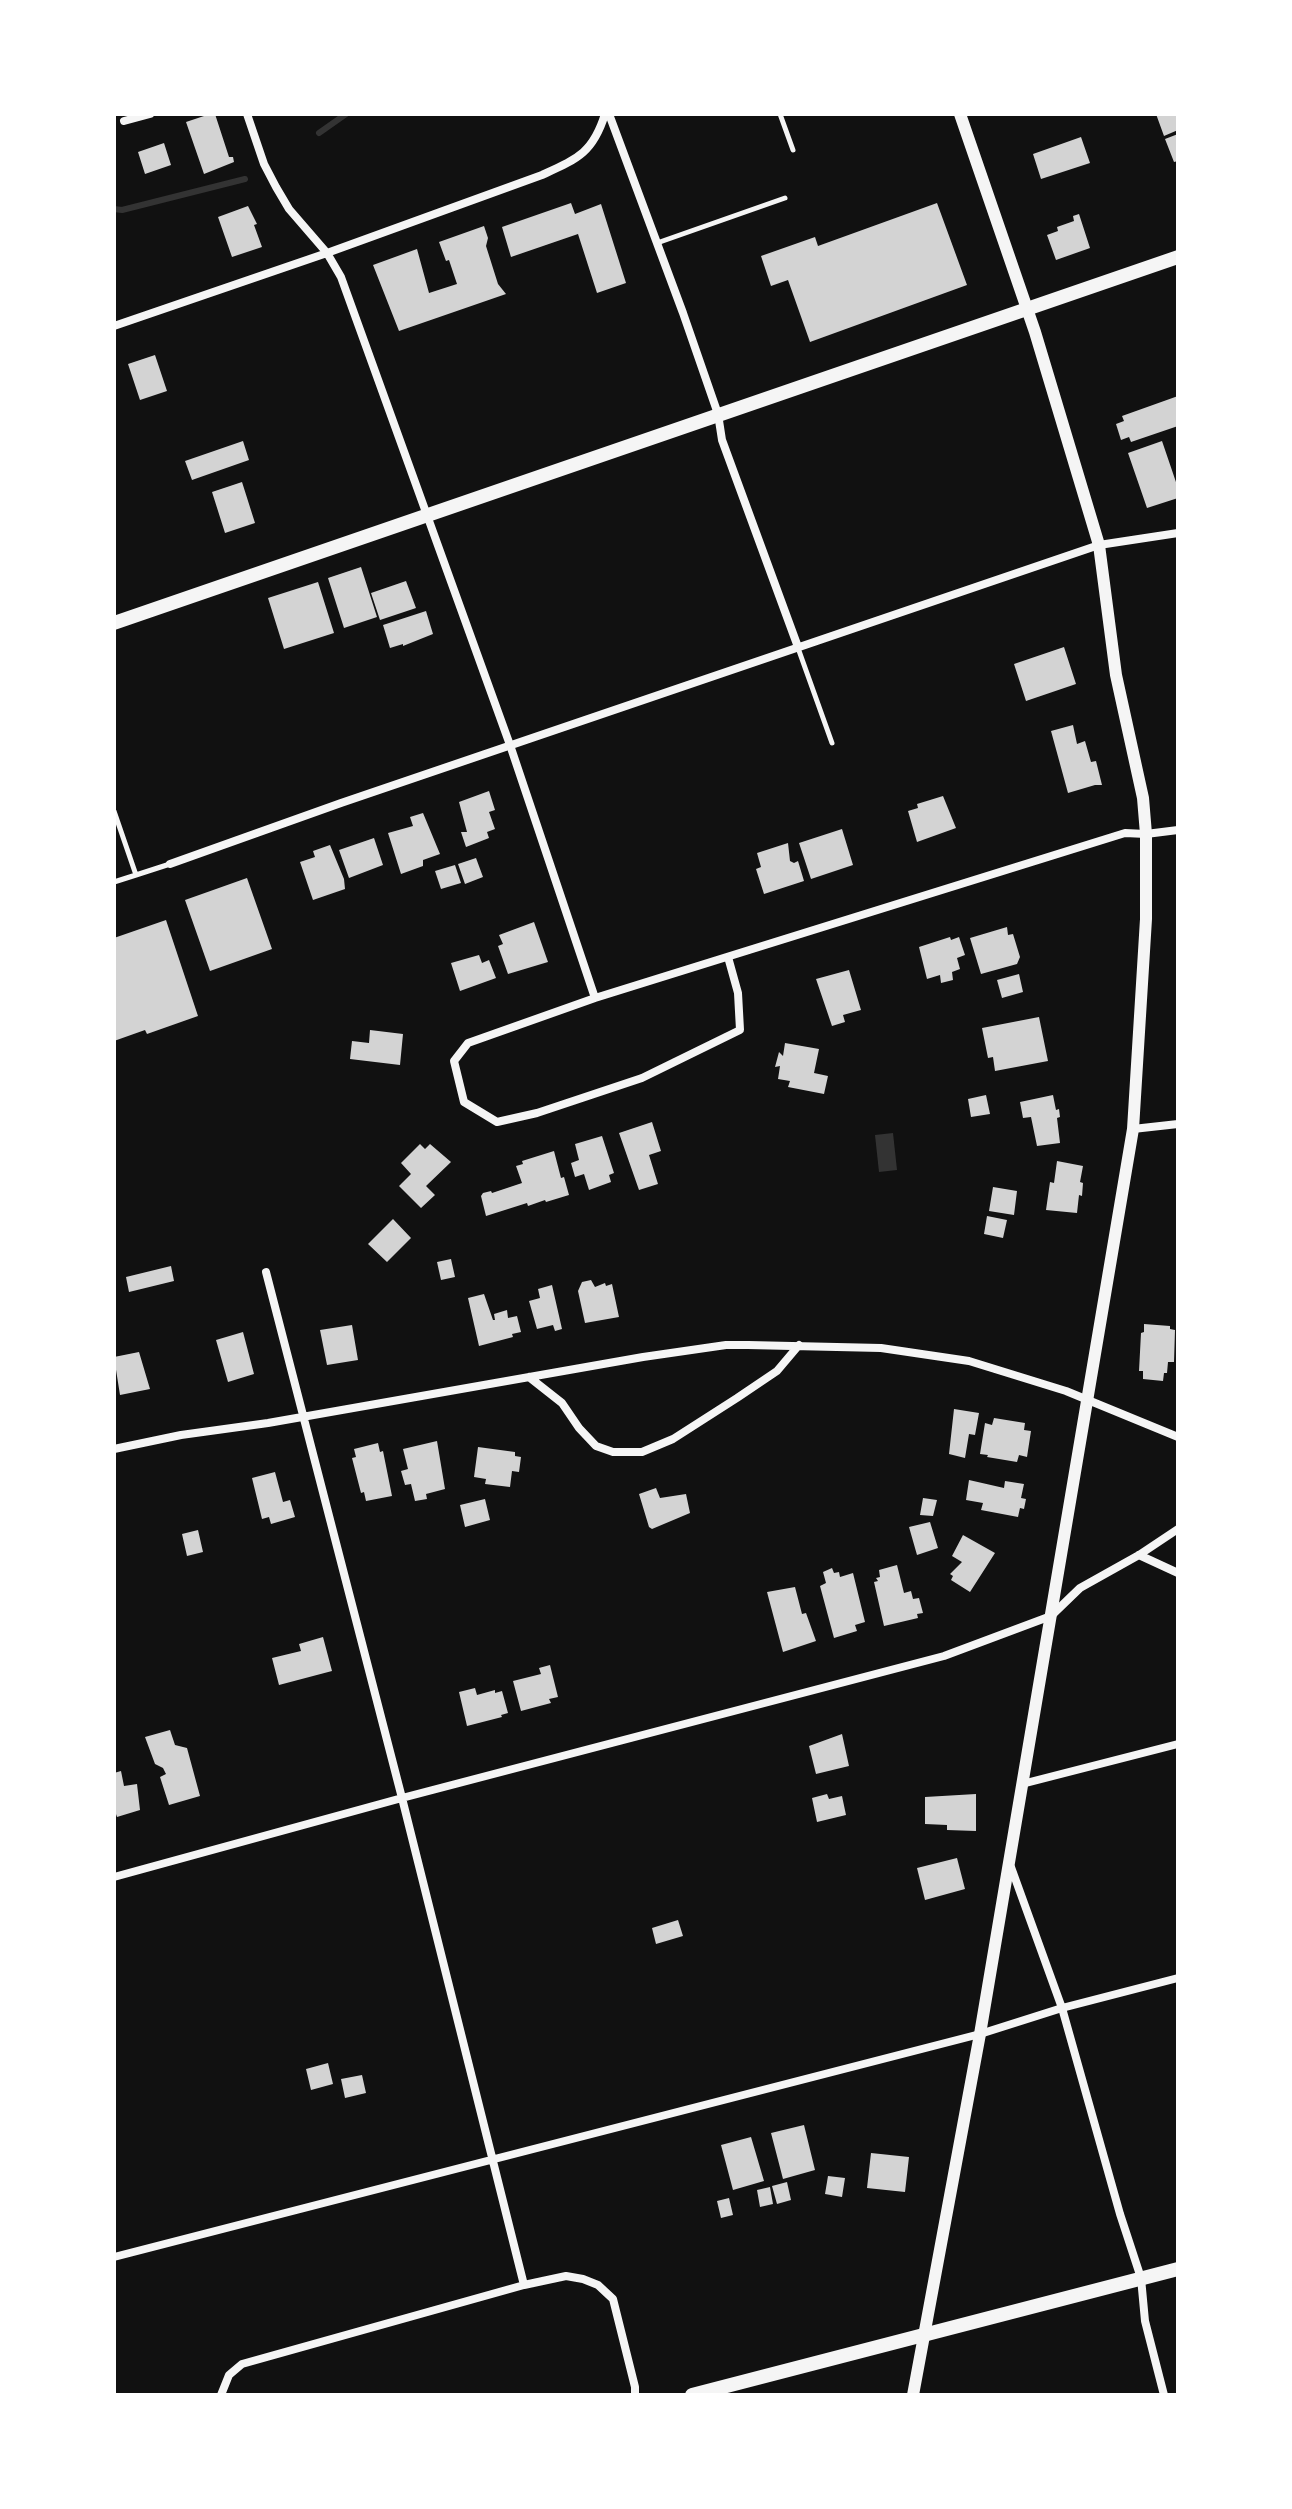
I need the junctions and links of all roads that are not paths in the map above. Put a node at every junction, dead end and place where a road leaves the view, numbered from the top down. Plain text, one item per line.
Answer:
1 (150, 114) edge
2 (247, 114) edge
3 (607, 114) edge
4 (780, 114) edge
5 (960, 114) edge
6 (124, 121) dead end
7 (793, 150) dead end
8 (785, 198) dead end
9 (657, 243) junction
10 (327, 253) junction
11 (1178, 257) edge
12 (1028, 310) junction
13 (114, 326) edge
14 (718, 414) junction
15 (428, 516) junction
16 (1178, 533) edge
17 (1099, 545) junction
18 (114, 623) edge
19 (798, 647) junction
20 (832, 743) dead end
21 (510, 745) junction
22 (114, 811) edge
23 (1178, 830) edge
24 (1146, 834) junction
25 (170, 864) joint
26 (136, 875) junction
27 (114, 882) edge
28 (728, 957) junction
29 (595, 998) junction
30 (1178, 1124) edge
31 (1133, 1129) junction
32 (266, 1272) dead end
33 (799, 1345) junction
34 (529, 1377) junction
35 (1089, 1402) junction
36 (303, 1416) junction
37 (1178, 1437) edge
38 (114, 1449) edge
39 (1178, 1529) edge
40 (1139, 1555) junction
41 (1178, 1573) edge
42 (1051, 1616) junction
43 (1178, 1744) edge
44 (1022, 1784) junction
45 (402, 1798) junction
46 (1009, 1862) junction
47 (114, 1877) edge
48 (1178, 1978) edge
49 (1062, 2008) junction
50 (980, 2034) junction
51 (493, 2158) junction
52 (114, 2257) edge
53 (1178, 2269) edge
54 (1141, 2278) junction
55 (524, 2285) junction
56 (925, 2335) junction
57 (221, 2395) edge
58 (635, 2395) edge
59 (692, 2395) edge
60 (913, 2395) edge
61 (1164, 2395) edge

1 - 6 street
2 - 10 street
3 - 9 street
3 - 10 street
4 - 7 lane
5 - 12 street
8 - 9 lane
9 - 14 street
10 - 13 street
10 - 15 street
11 - 12 main road
12 - 14 main road
12 - 17 street
14 - 15 main road
14 - 19 street
15 - 18 main road
15 - 21 street
16 - 17 street
17 - 19 street
17 - 24 street
19 - 20 lane
19 - 21 street
21 - 25 street
21 - 29 street
22 - 26 lane
23 - 24 street
24 - 28 street
24 - 31 street
25 - 26 lane
26 - 27 lane
28 - 29 street
28 - 29 street
30 - 31 street
31 - 35 street
32 - 36 street
33 - 34 street
33 - 34 street
33 - 35 street
34 - 36 street
35 - 37 street
35 - 42 street
36 - 38 street
36 - 45 street
39 - 40 street
40 - 41 street
40 - 42 street
42 - 44 street
42 - 45 street
43 - 44 street
44 - 46 street
45 - 47 street
45 - 51 street
46 - 49 street
46 - 50 street
48 - 49 street
49 - 50 street
49 - 54 street
50 - 51 street
50 - 56 street
51 - 52 street
51 - 55 street
53 - 54 main road
54 - 56 main road
54 - 61 street
55 - 57 street
55 - 58 street
56 - 59 main road
56 - 60 street

